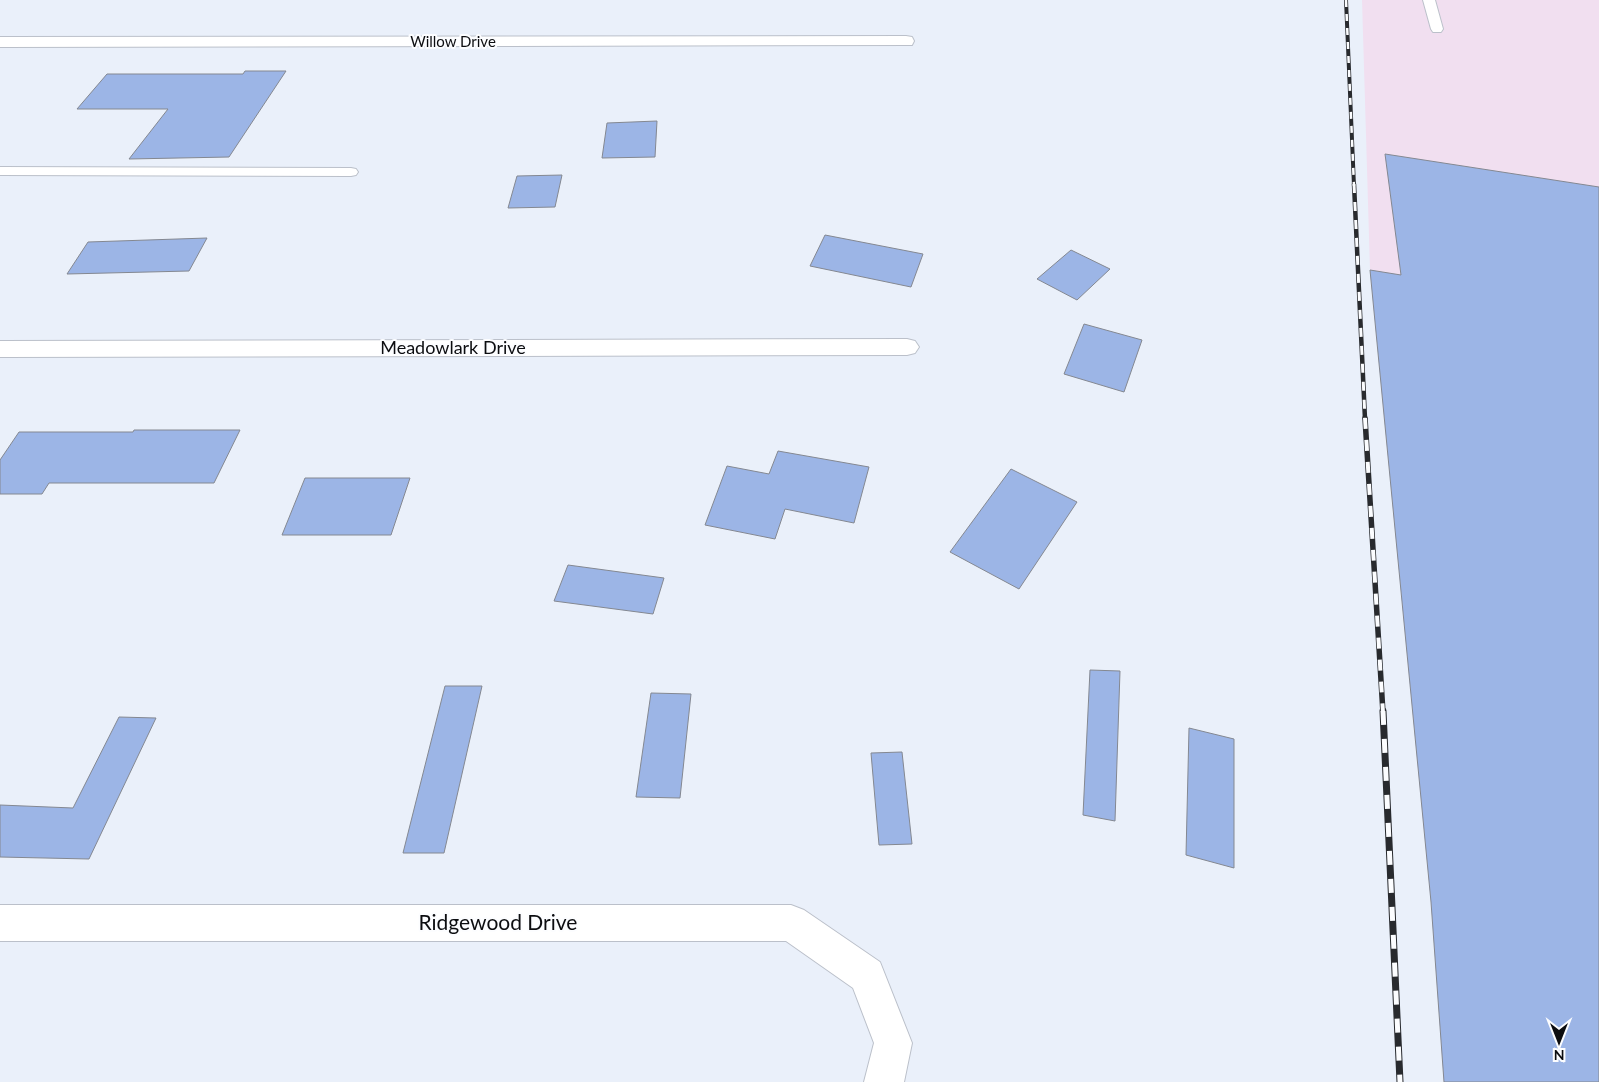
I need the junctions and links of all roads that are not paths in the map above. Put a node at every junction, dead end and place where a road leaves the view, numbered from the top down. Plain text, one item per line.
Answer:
1 (1429, 0) edge
2 (1436, 29) dead end
3 (906, 41) dead end
4 (0, 42) edge
5 (0, 171) edge
6 (351, 172) dead end
7 (907, 347) dead end
8 (0, 348) edge
9 (0, 922) edge
10 (884, 1082) edge

1 - 2 lane
3 - 4 street, Willow Drive
5 - 6 lane
7 - 8 street, Meadowlark Drive
9 - 10 street, Ridgewood Drive

